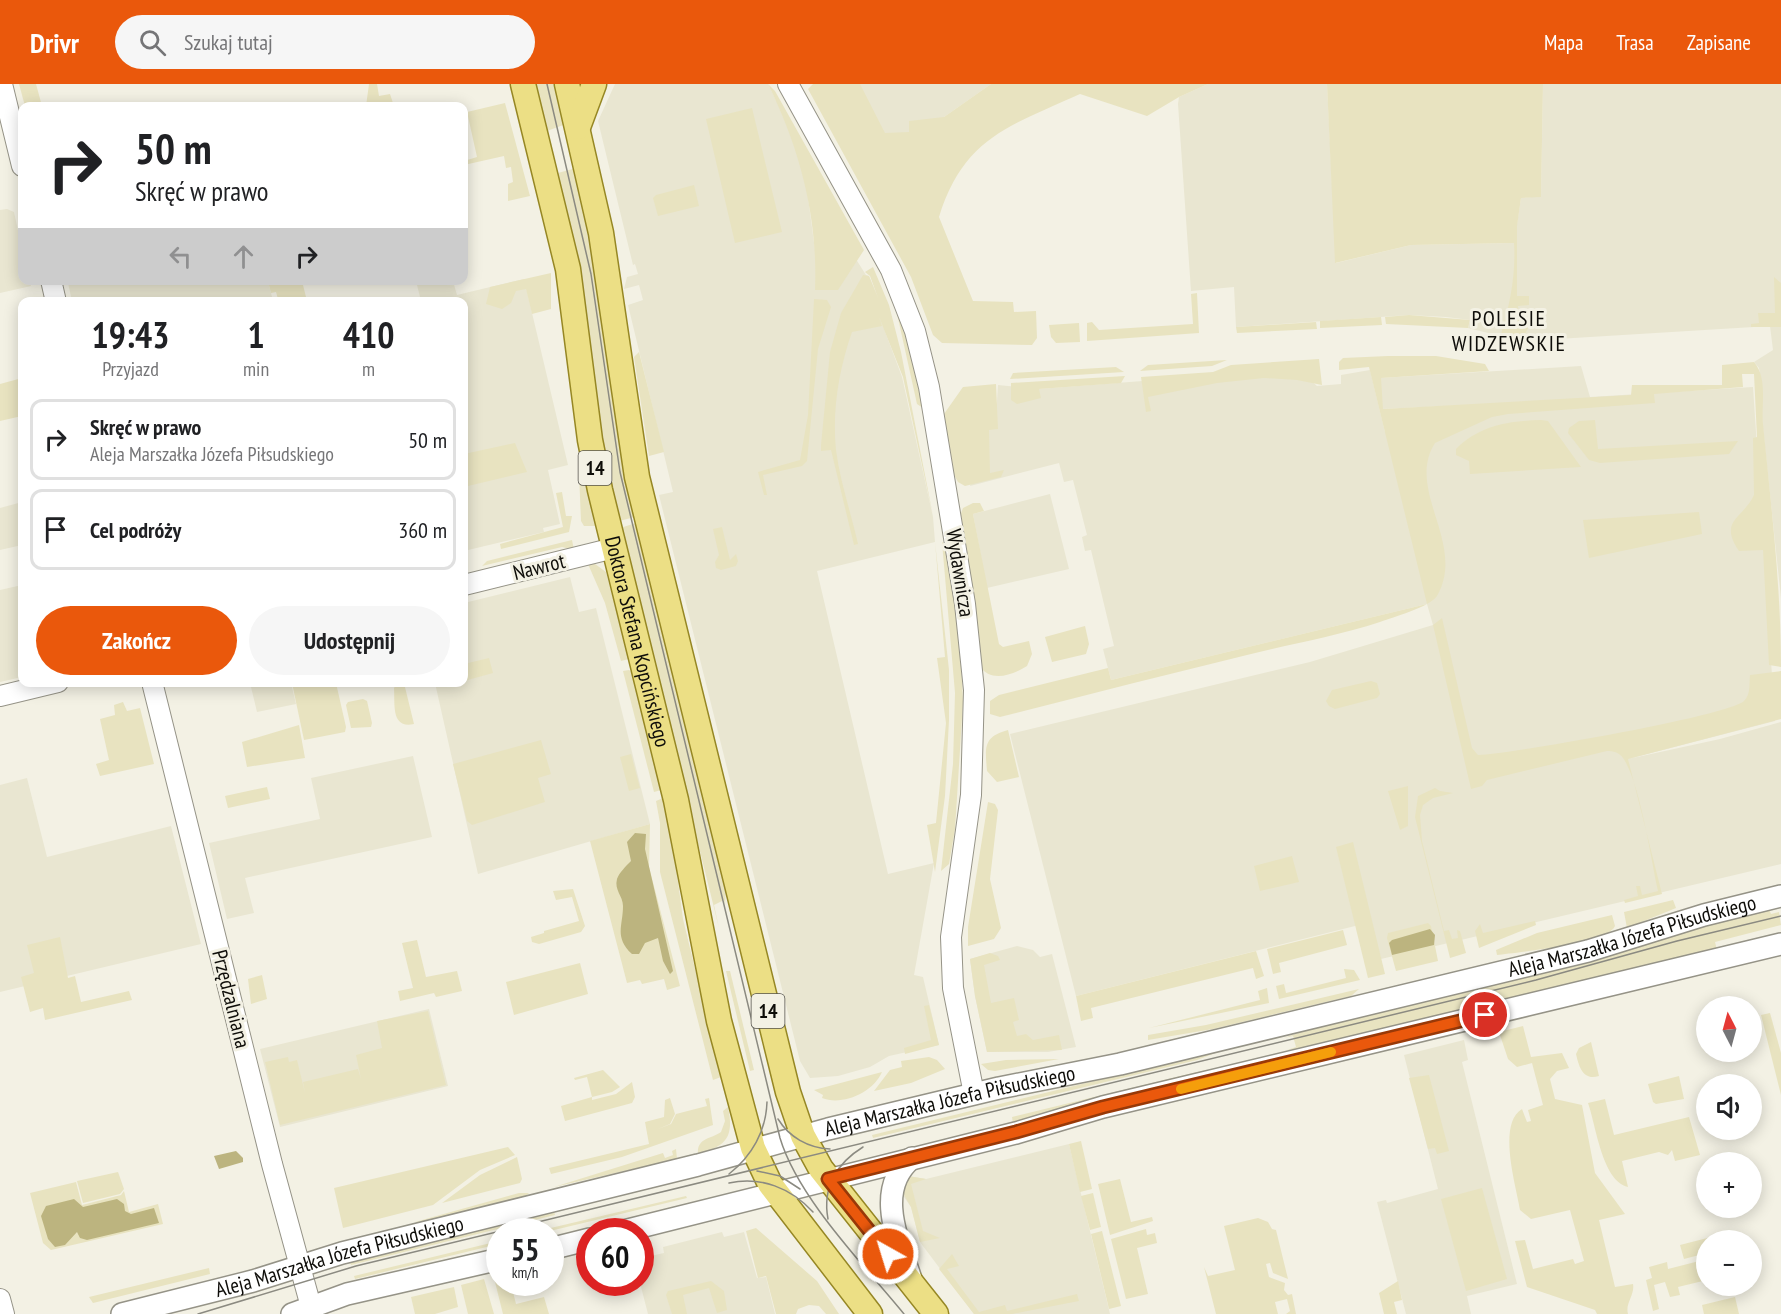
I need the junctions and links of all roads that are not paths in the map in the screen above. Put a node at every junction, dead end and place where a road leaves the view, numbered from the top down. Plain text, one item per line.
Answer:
1 (2, 84) edge
2 (523, 84) edge
3 (567, 84) edge
4 (594, 84) edge
5 (788, 84) edge
6 (578, 129) junction
7 (18, 150) edge
8 (614, 548) junction
9 (468, 584) edge
10 (37, 687) edge
11 (153, 687) edge
12 (0, 696) edge
13 (1781, 896) edge
14 (1781, 944) edge
15 (974, 1094) junction
16 (803, 1136) junction
17 (754, 1150) junction
18 (912, 1158) junction
19 (828, 1179) junction
20 (776, 1193) junction
21 (654, 1224) edge
22 (486, 1262) edge
23 (300, 1266) junction
24 (912, 1283) junction
25 (0, 1299) edge
26 (305, 1311) edge
27 (4, 1314) edge
28 (122, 1314) edge
29 (870, 1314) edge
30 (936, 1314) edge

1 - 7 street
2 - 8 main road, Doktora Stefana Kopcińskiego / 14
3 - 6 main road, Doktora Stefana Kopcińskiego / 14
4 - 6 main road
5 - 15 street, Wydawnicza
6 - 16 main road, Doktora Stefana Kopcińskiego / 14
8 - 9 street, Nawrot
8 - 17 main road, Doktora Stefana Kopcińskiego / 14
10 - 12 street
11 - 23 street, Przędzalniana
13 - 15 main road, Aleja Marszałka Józefa Piłsudskiego
14 - 18 main road, Aleja Marszałka Józefa Piłsudskiego
15 - 16 main road, Aleja Marszałka Józefa Piłsudskiego
16 - 17 main road, Aleja Marszałka Józefa Piłsudskiego
16 - 19 main road, 14
17 - 20 main road, Doktora Stefana Kopcińskiego / 14
17 - 23 main road, Aleja Marszałka Józefa Piłsudskiego
18 - 19 main road, Aleja Marszałka Józefa Piłsudskiego
18 - 24 main road
19 - 20 main road, Aleja Marszałka Józefa Piłsudskiego
19 - 24 main road, 14
20 - 21 main road, Aleja Marszałka Józefa Piłsudskiego
20 - 29 main road, 14
22 - 26 main road, Aleja Marszałka Józefa Piłsudskiego
23 - 26 street, Przędzalniana
23 - 28 main road, Aleja Marszałka Józefa Piłsudskiego
24 - 30 main road, 14
25 - 27 street

